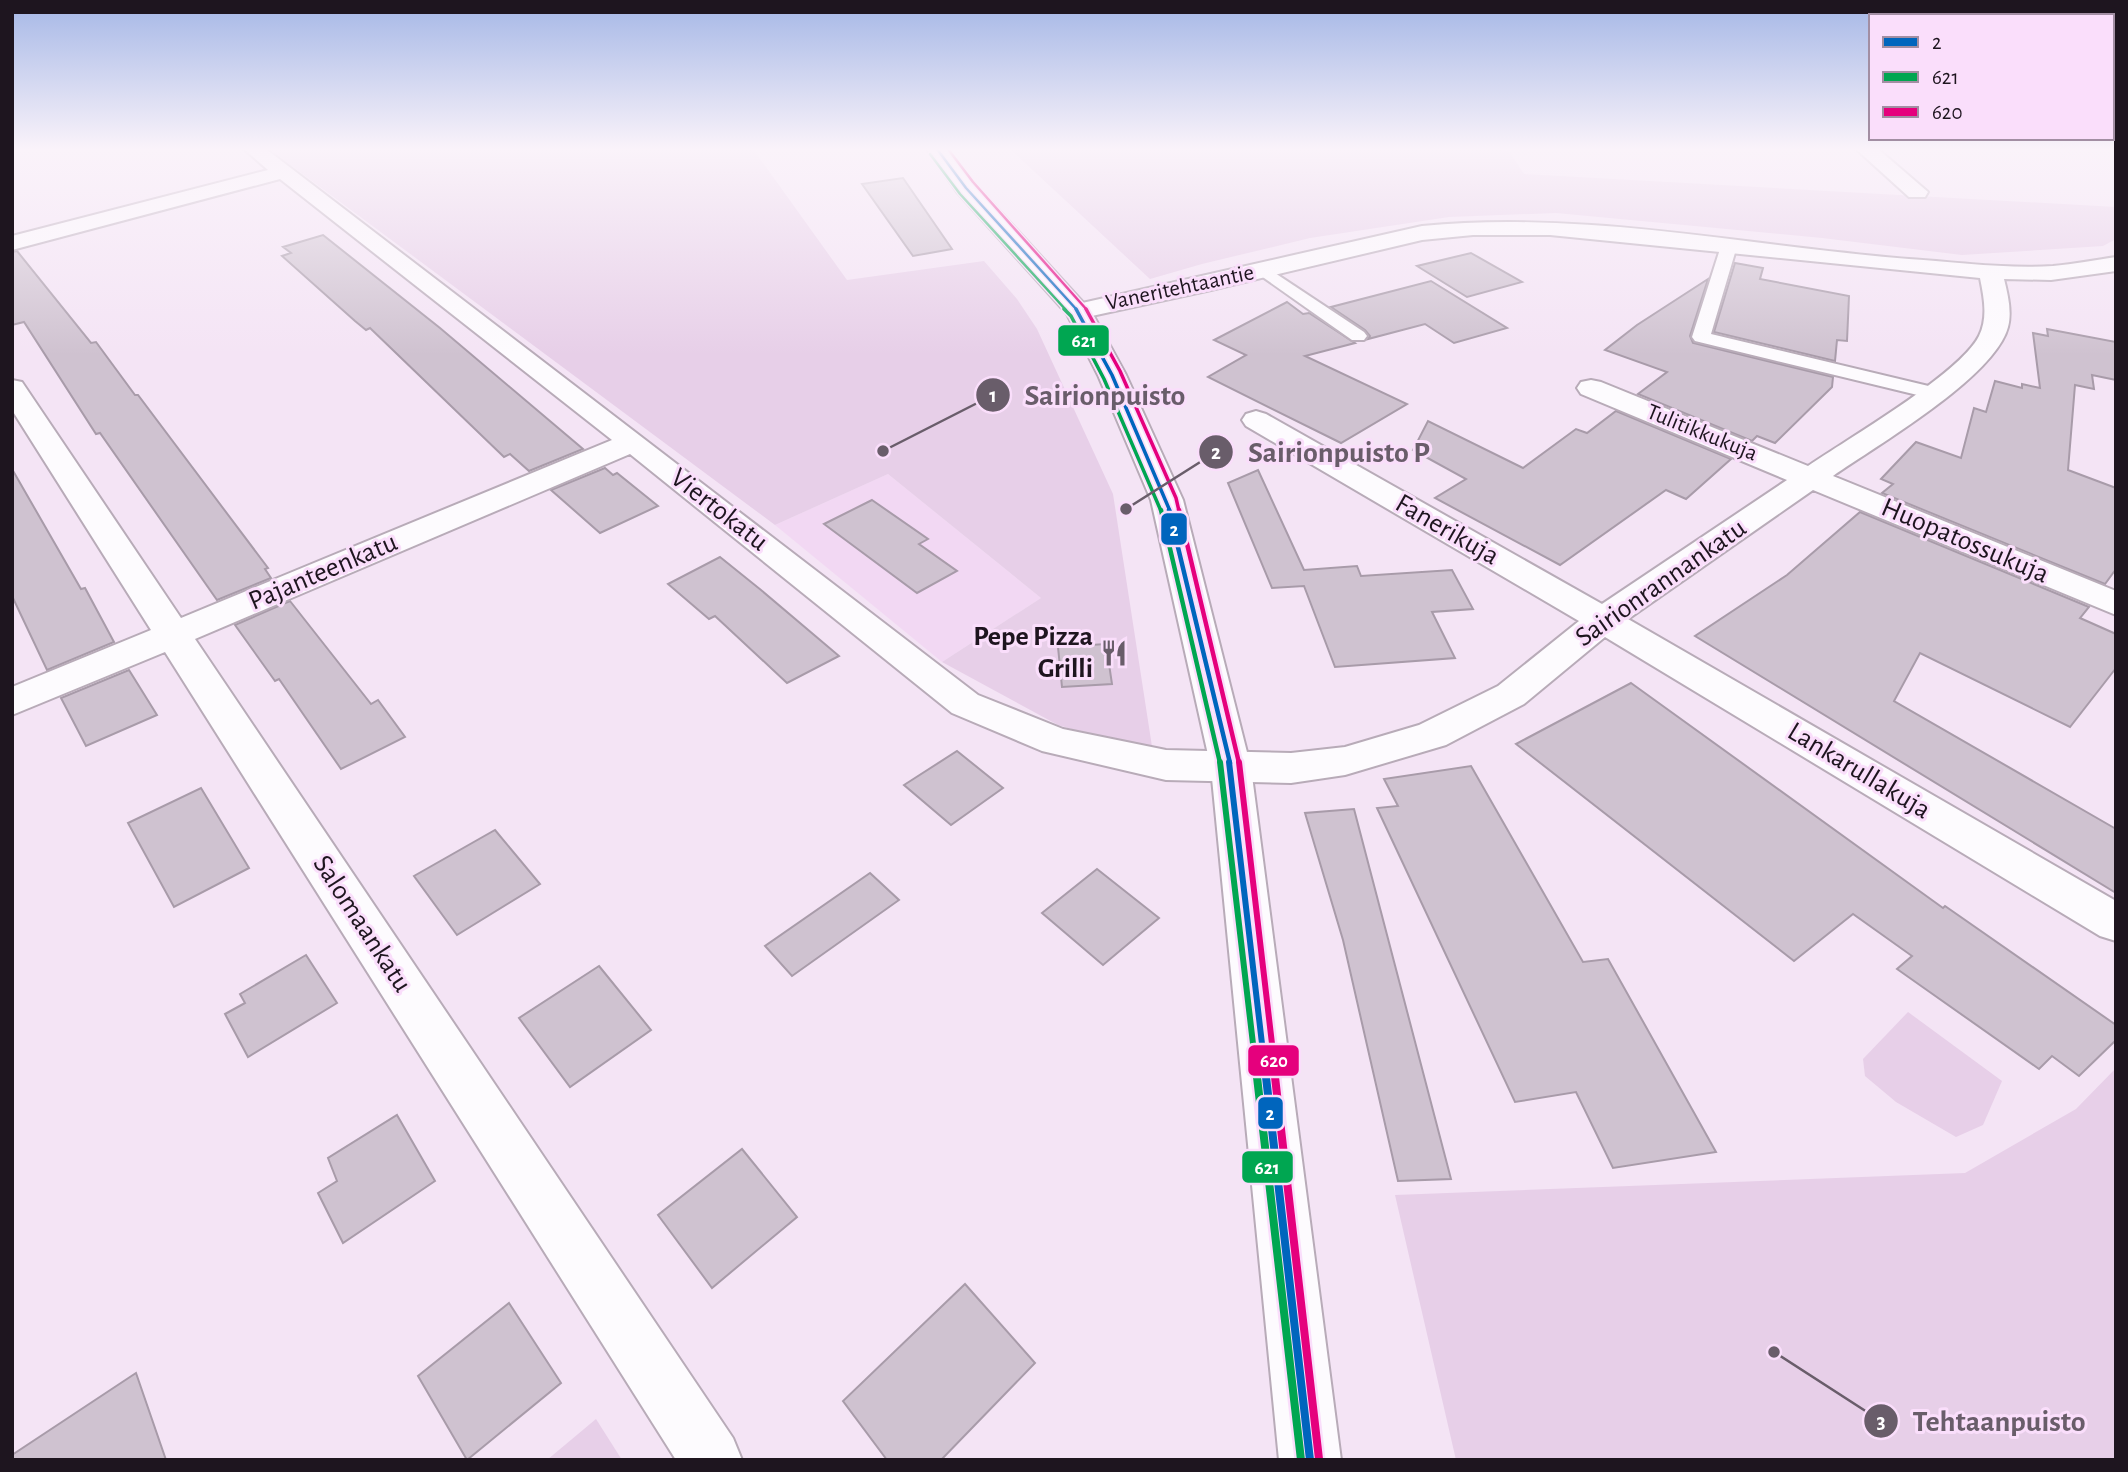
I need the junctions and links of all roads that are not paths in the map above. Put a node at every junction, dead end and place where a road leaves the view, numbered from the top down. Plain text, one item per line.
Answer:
1 (109, 218) edge
2 (343, 218) edge
3 (994, 218) edge
4 (12, 243) edge
5 (1729, 246) junction
6 (2116, 264) edge
7 (1264, 270) junction
8 (1990, 272) junction
9 (1078, 311) junction
10 (1358, 336) dead end
11 (12, 388) edge
12 (1591, 388) dead end
13 (1934, 393) junction
14 (1256, 420) dead end
15 (634, 442) junction
16 (1813, 478) junction
17 (2116, 604) edge
18 (1603, 620) junction
19 (174, 634) junction
20 (12, 702) edge
21 (1231, 768) junction
22 (2116, 923) edge
23 (711, 1460) edge
24 (1310, 1460) edge

1 - 4 street
2 - 15 street, Viertokatu
3 - 9 street
5 - 7 street, Vaneritehtaantie
5 - 8 street, Vaneritehtaantie
5 - 13 lane
6 - 8 street, Vaneritehtaantie
7 - 9 street, Vaneritehtaantie
7 - 10 lane
8 - 13 street, Sairionrannankatu
9 - 21 street
11 - 19 street, Salomaankatu
12 - 16 street, Tulitikkukuja
13 - 16 street, Sairionrannankatu
14 - 18 street, Fanerikuja
15 - 19 street, Pajanteenkatu
15 - 21 street, Viertokatu
16 - 17 street, Huopatossukuja
16 - 18 street, Sairionrannankatu
18 - 21 street, Sairionrannankatu
18 - 22 street, Lankarullakuja
19 - 20 street, Pajanteenkatu
19 - 23 street, Salomaankatu
21 - 24 street

